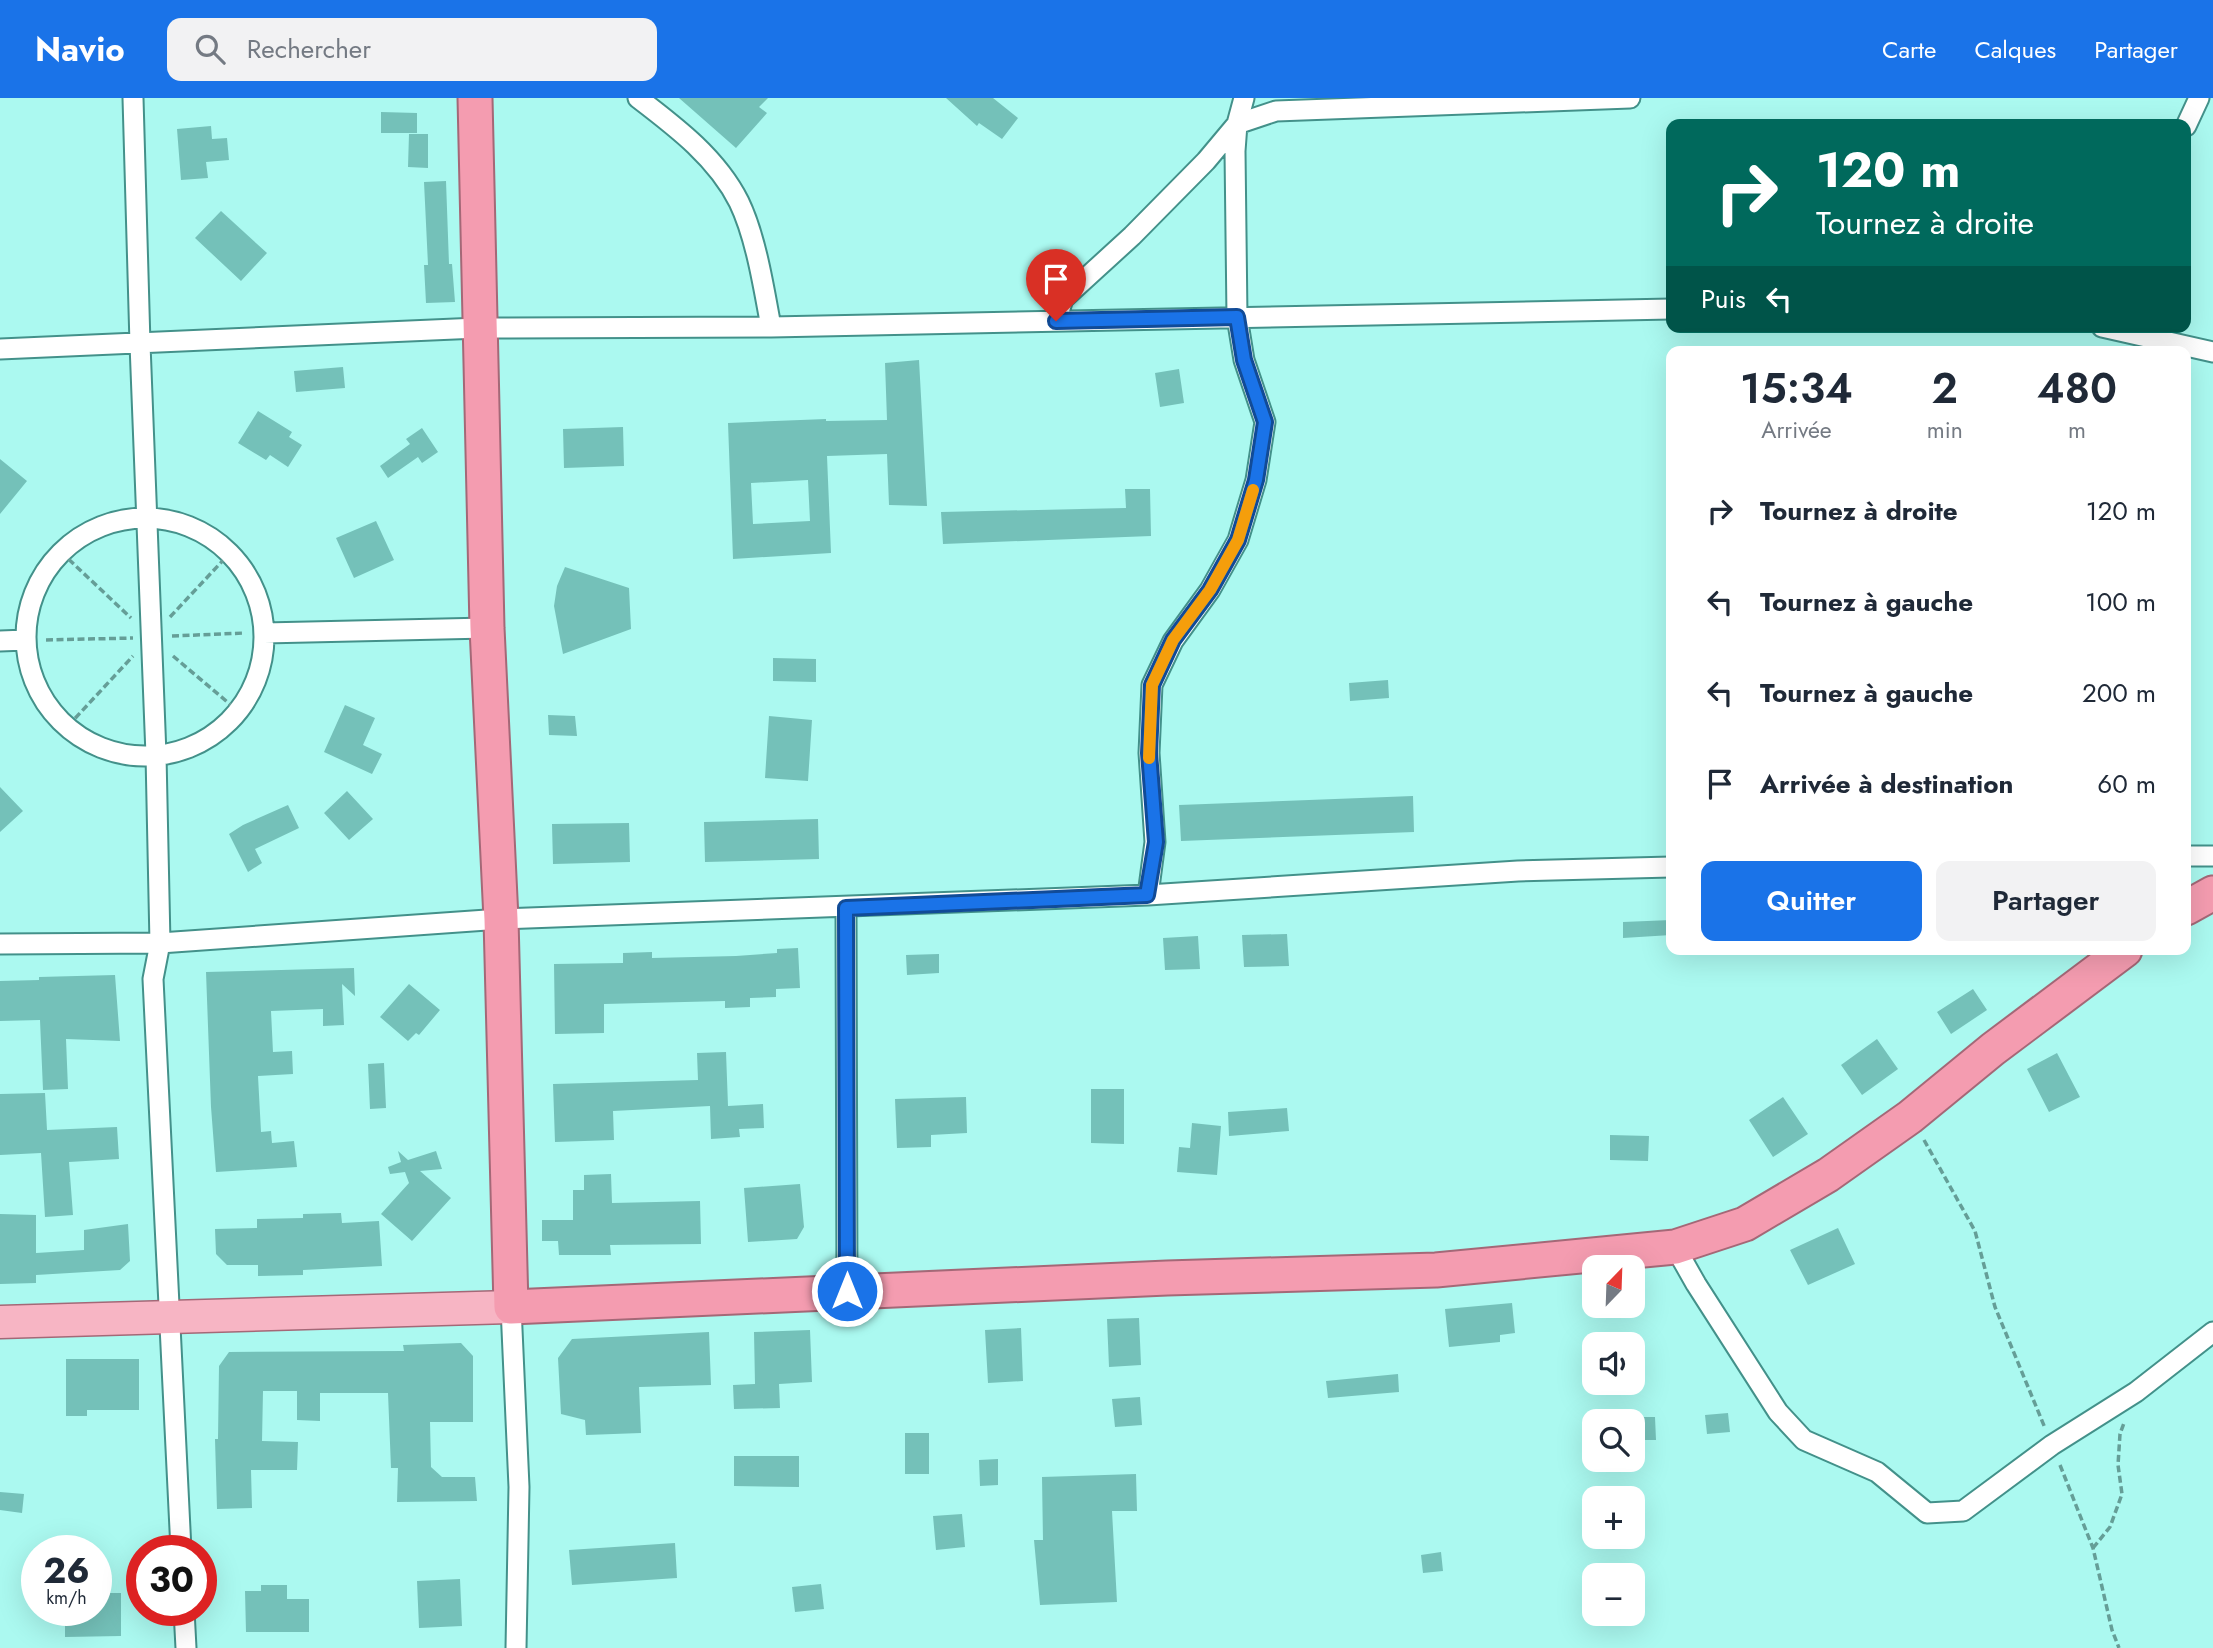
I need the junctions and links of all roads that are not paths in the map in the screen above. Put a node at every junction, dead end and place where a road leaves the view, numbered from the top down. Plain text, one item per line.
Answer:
1 (133, 98) edge
2 (475, 98) edge
3 (638, 98) edge
4 (1244, 98) edge
5 (1630, 98) edge
6 (2196, 99) edge
7 (2189, 119) edge
8 (1237, 124) junction
9 (1666, 309) edge
10 (1237, 317) junction
11 (1056, 321) junction
12 (771, 327) junction
13 (478, 328) junction
14 (2129, 333) edge
15 (139, 344) junction
16 (2186, 346) edge
17 (2191, 347) edge
18 (0, 349) edge
19 (2213, 352) edge
20 (146, 518) junction
21 (487, 628) junction
22 (264, 633) junction
23 (26, 640) junction
24 (0, 642) edge
25 (156, 755) junction
26 (2191, 856) edge
27 (2213, 856) edge
28 (1666, 867) edge
29 (2213, 893) edge
30 (1147, 895) junction
31 (2191, 905) edge
32 (846, 908) junction
33 (501, 919) junction
34 (160, 943) junction
35 (0, 944) edge
36 (2118, 955) edge
37 (1675, 1247) junction
38 (847, 1291) junction
39 (511, 1307) junction
40 (168, 1315) junction
41 (0, 1322) edge
42 (2213, 1332) edge
43 (179, 1535) edge
44 (185, 1626) edge
45 (186, 1648) edge
46 (516, 1648) edge

1 - 15 street
2 - 13 highway
3 - 12 street
4 - 8 street
5 - 8 street
6 - 7 street
8 - 10 street
8 - 11 street
9 - 10 street
10 - 11 street
10 - 30 street
11 - 12 street
12 - 13 street
13 - 15 street
13 - 21 highway
14 - 16 street
15 - 18 street
15 - 20 street
17 - 19 street
20 - 22 street
20 - 23 street
20 - 25 street
21 - 22 street
21 - 33 highway
22 - 25 street
23 - 24 street
23 - 25 street
25 - 34 street
26 - 27 street
28 - 30 street
29 - 31 highway
30 - 32 street
32 - 33 street
32 - 38 street
33 - 34 street
33 - 39 highway
34 - 35 street
34 - 40 street
36 - 37 highway
37 - 38 highway
37 - 42 street
38 - 39 highway
39 - 40 main road
39 - 46 street
40 - 41 main road
40 - 43 street
44 - 45 street

